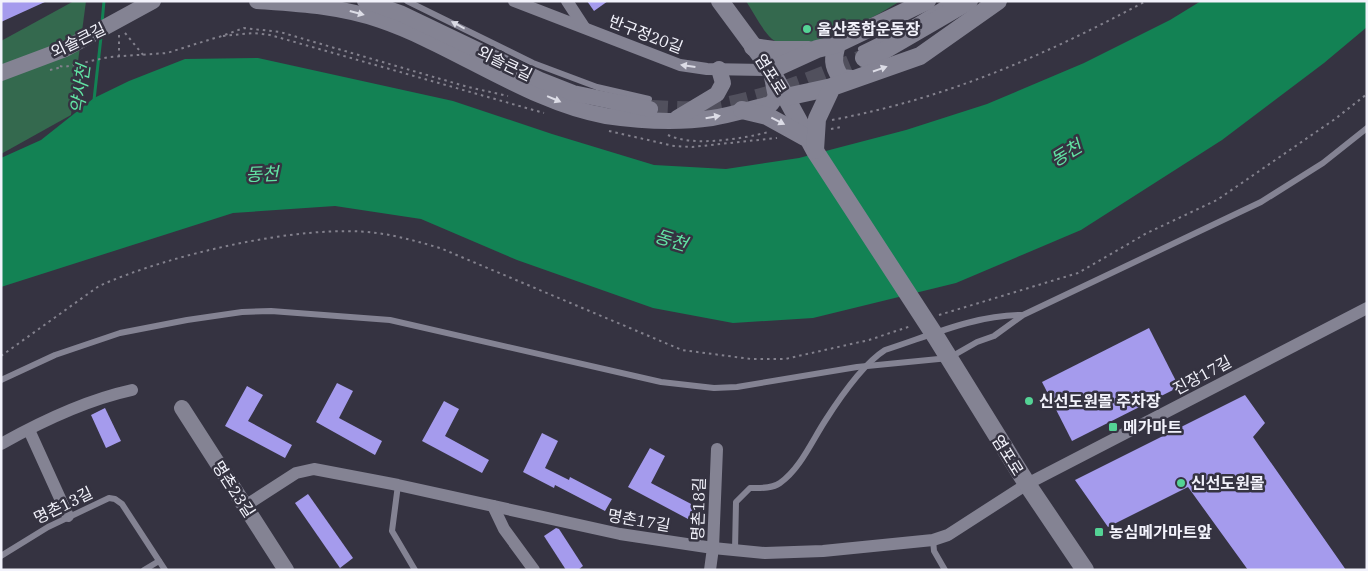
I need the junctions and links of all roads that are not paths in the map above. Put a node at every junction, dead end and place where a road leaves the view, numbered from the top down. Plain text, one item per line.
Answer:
1 (153, 1) edge
2 (257, 1) edge
3 (365, 1) edge
4 (407, 1) edge
5 (514, 1) edge
6 (567, 1) edge
7 (720, 1) edge
8 (927, 1) edge
9 (948, 1) edge
10 (969, 1) edge
11 (998, 1) edge
12 (584, 27) junction
13 (837, 44) junction
14 (753, 47) junction
15 (817, 50) junction
16 (862, 54) joint
17 (719, 69) junction
18 (771, 70) junction
19 (1, 74) edge
20 (852, 79) junction
21 (832, 87) junction
22 (786, 97) junction
23 (650, 104) joint
24 (742, 110) junction
25 (670, 127) junction
26 (1367, 128) edge
27 (812, 146) junction
28 (1367, 308) edge
29 (1023, 315) junction
30 (949, 358) junction
31 (867, 366) junction
32 (1, 380) edge
33 (132, 390) dead end
34 (182, 408) dead end
35 (29, 430) junction
36 (1, 444) edge
37 (716, 448) dead end
38 (1027, 484) junction
39 (398, 485) junction
40 (245, 506) junction
41 (493, 506) junction
42 (68, 516) junction
43 (932, 540) junction
44 (713, 548) junction
45 (735, 550) junction
46 (1, 556) edge
47 (158, 560) junction
48 (144, 570) edge
49 (165, 570) edge
50 (286, 570) edge
51 (415, 570) edge
52 (534, 570) edge
53 (710, 570) edge
54 (945, 570) edge
55 (1085, 570) edge

1 - 19 street, 외솔큰길
2 -> 25 street
3 - 23 street, 외솔큰길
23 -> 4 lane
5 - 12 street, 반구정20길
6 - 12 street
7 - 14 main road, 염포로
8 - 13 main road
9 - 16 lane
10 - 16 main road
20 -> 11 main road
17 -> 12 street, 반구정20길
13 - 15 main road
13 - 20 main road
14 - 15 main road
14 - 18 main road, 염포로
15 - 18 main road
17 - 18 street, 반구정20길
17 - 25 street
18 - 22 main road, 염포로
18 - 24 street
20 - 21 main road
21 - 22 main road
21 - 27 main road
22 - 27 main road, 염포로
25 -> 24 street
24 -> 27 main road
26 - 29 lane
27 - 30 main road, 염포로
28 - 38 street, 진장17길
29 - 30 lane
29 - 31 lane
30 - 31 lane
30 - 38 main road, 염포로
31 - 32 lane
31 - 45 lane
33 - 35 street
34 - 40 street, 명촌23길
35 - 36 street
35 - 42 street
37 - 44 street, 명촌18길
38 - 43 street, 명촌17길
38 - 55 main road, 염포로
39 - 40 street, 명촌17길
39 - 41 street, 명촌17길
39 - 51 lane
40 - 50 street, 명촌23길
41 - 44 street, 명촌17길
41 - 52 street
42 - 46 lane, 명촌13길
42 - 47 lane, 명촌13길
43 - 45 street, 명촌17길
43 - 54 lane
44 - 45 street, 명촌17길
44 - 53 street, 명촌18길
47 - 48 lane
47 - 49 lane, 명촌13길

